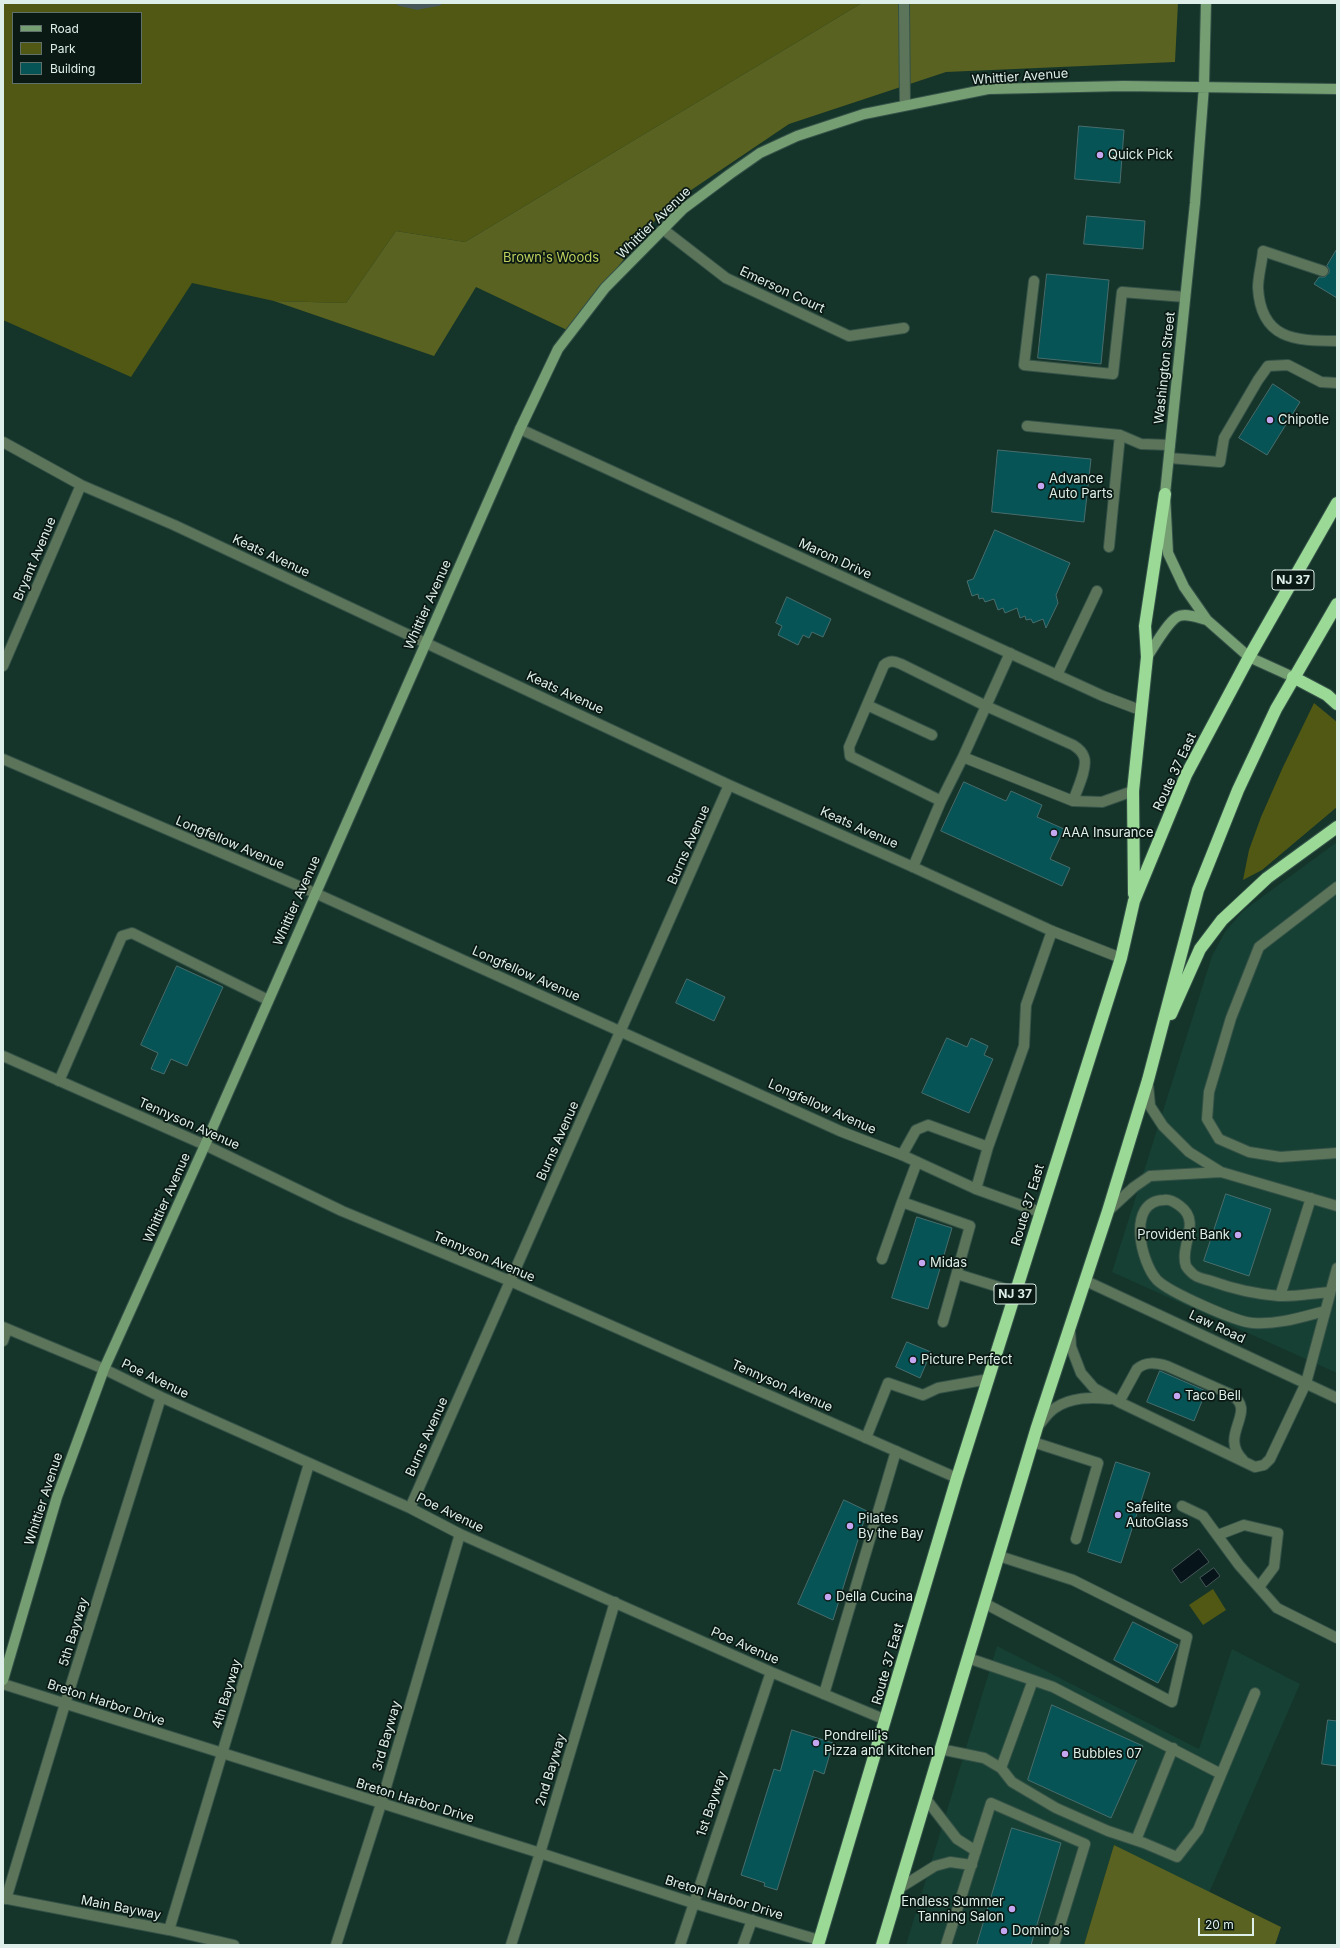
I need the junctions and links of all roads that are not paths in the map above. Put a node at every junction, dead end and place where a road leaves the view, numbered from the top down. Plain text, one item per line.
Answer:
1 (904, 3) edge
2 (1206, 3) edge
3 (1204, 86) junction
4 (1337, 90) edge
5 (905, 104) junction
6 (664, 230) junction
7 (1323, 271) dead end
8 (1034, 281) dead end
9 (1185, 297) junction
10 (904, 328) dead end
11 (1337, 341) edge
12 (1337, 383) edge
13 (1027, 426) dead end
14 (520, 429) junction
15 (1120, 435) junction
16 (3, 442) edge
17 (1170, 445) junction
18 (1169, 458) junction
19 (82, 485) junction
20 (1165, 494) junction
21 (1337, 503) edge
22 (1109, 547) dead end
23 (1097, 591) dead end
24 (1337, 604) edge
25 (1207, 620) junction
26 (426, 642) junction
27 (1010, 653) junction
28 (1147, 657) junction
29 (1249, 657) junction
30 (3, 666) edge
31 (1058, 675) junction
32 (1293, 677) junction
33 (1337, 704) edge
34 (867, 705) junction
35 (986, 706) junction
36 (1140, 710) junction
37 (932, 735) dead end
38 (963, 757) junction
39 (3, 759) edge
40 (730, 784) junction
41 (1133, 791) junction
42 (941, 801) junction
43 (1073, 801) junction
44 (1337, 827) edge
45 (913, 867) junction
46 (1337, 887) edge
47 (315, 893) junction
48 (1134, 901) junction
49 (1052, 931) junction
50 (1121, 958) junction
51 (268, 1000) junction
52 (621, 1032) junction
53 (1157, 1046) junction
54 (3, 1056) edge
55 (1148, 1080) junction
56 (59, 1081) junction
57 (205, 1145) junction
58 (988, 1147) junction
59 (1337, 1153) edge
60 (902, 1155) junction
61 (917, 1162) junction
62 (1221, 1172) junction
63 (976, 1189) junction
64 (1311, 1198) junction
65 (902, 1202) junction
66 (1337, 1206) edge
67 (1108, 1211) junction
68 (1040, 1212) junction
69 (882, 1259) dead end
70 (1337, 1268) edge
71 (957, 1274) junction
72 (510, 1281) junction
73 (1086, 1281) junction
74 (1015, 1292) junction
75 (1330, 1292) junction
76 (1280, 1296) junction
77 (1325, 1311) junction
78 (944, 1322) dead end
79 (5, 1328) edge
80 (1070, 1331) junction
81 (3, 1341) edge
82 (104, 1369) junction
83 (989, 1379) junction
84 (1306, 1383) junction
85 (161, 1397) junction
86 (1337, 1398) edge
87 (1116, 1400) junction
88 (1038, 1427) junction
89 (866, 1438) junction
90 (1033, 1442) junction
91 (896, 1451) junction
92 (1244, 1461) junction
93 (309, 1464) junction
94 (958, 1478) junction
95 (1182, 1506) dead end
96 (410, 1508) junction
97 (460, 1534) junction
98 (1218, 1535) junction
99 (1076, 1539) dead end
100 (999, 1556) junction
101 (1259, 1587) junction
102 (615, 1602) junction
103 (984, 1603) junction
104 (1337, 1638) edge
105 (968, 1658) junction
106 (771, 1672) junction
107 (3, 1680) edge
108 (1033, 1680) junction
109 (3, 1684) edge
110 (1255, 1693) dead end
111 (824, 1694) junction
112 (65, 1704) junction
113 (886, 1720) junction
114 (1173, 1748) junction
115 (940, 1749) junction
116 (223, 1754) junction
117 (1001, 1768) junction
118 (1221, 1774) junction
119 (926, 1799) junction
120 (381, 1804) junction
121 (1136, 1840) junction
122 (976, 1851) junction
123 (540, 1853) junction
124 (972, 1865) junction
125 (898, 1889) junction
126 (5, 1899) edge
127 (693, 1903) junction
128 (752, 1920) junction
129 (169, 1930) junction
130 (819, 1943) edge
131 (234, 1945) edge
132 (336, 1945) edge
133 (511, 1945) edge
134 (680, 1945) edge
135 (743, 1945) edge
136 (882, 1945) edge
137 (946, 1945) edge
138 (1054, 1945) edge

1 - 5 street
2 - 3 street, Washington Street
3 - 4 street, Whittier Avenue
3 - 5 street, Whittier Avenue
3 - 9 street, Washington Street
5 - 6 street, Whittier Avenue
6 - 10 street, Emerson Court
6 - 14 street, Whittier Avenue
7 - 11 street
8 - 9 street
9 - 17 street, Washington Street
12 - 18 street
13 - 15 street
14 - 26 street, Whittier Avenue
14 - 27 street, Marom Drive
15 - 17 street
15 - 22 street
16 - 19 street, Keats Avenue
17 - 18 street, Washington Street
18 - 20 street, Washington Street
19 - 26 street, Keats Avenue
19 - 30 street, Bryant Avenue
20 - 25 street, Washington Street
20 - 28 highway
21 - 29 highway, Route 37 East / NJ 37
23 - 31 street
24 - 32 highway
25 - 28 street
25 - 29 street, Washington Street
26 - 40 street, Keats Avenue
26 - 47 street, Whittier Avenue
27 - 31 street, Marom Drive
27 - 35 street
28 - 36 highway
29 - 32 street, Washington Street
29 - 48 highway, Route 37 East / NJ 37
31 - 36 street, Marom Drive
32 - 33 highway
32 - 53 highway
34 - 35 street
34 - 37 street
34 - 42 street
35 - 38 street
35 - 43 street
36 - 41 highway
38 - 42 street
38 - 43 street
39 - 47 street, Longfellow Avenue
40 - 45 street, Keats Avenue
40 - 52 street, Burns Avenue
41 - 43 street
41 - 48 highway
42 - 45 street
44 - 53 highway
45 - 49 street, Keats Avenue
46 - 59 street
47 - 51 street, Whittier Avenue
47 - 52 street, Longfellow Avenue
48 - 50 highway, Route 37 East / NJ 37
49 - 50 street, Keats Avenue
49 - 58 street
50 - 68 highway, Route 37 East / NJ 37
51 - 56 street
51 - 57 street, Whittier Avenue
52 - 60 street, Longfellow Avenue
52 - 72 street, Burns Avenue
53 - 55 highway
54 - 56 street, Tennyson Avenue
55 - 62 street
55 - 67 highway
56 - 57 street, Tennyson Avenue
57 - 72 street, Tennyson Avenue
57 - 82 street, Whittier Avenue
58 - 60 street
58 - 63 street
60 - 61 street, Longfellow Avenue
61 - 63 street, Longfellow Avenue
61 - 65 street
62 - 64 street
62 - 67 street
63 - 68 street, Longfellow Avenue
64 - 66 street
64 - 76 street
65 - 69 street
65 - 71 street
67 - 73 highway
68 - 74 highway, Route 37 East / NJ 37
70 - 75 street
71 - 74 street
71 - 78 street
72 - 89 street, Tennyson Avenue
72 - 96 street, Burns Avenue
73 - 80 highway
73 - 84 street, Law Road
74 - 83 highway, Route 37 East / NJ 37
75 - 76 street
75 - 77 street
76 - 77 street
77 - 84 street
79 - 81 street
79 - 82 street, Poe Avenue
80 - 87 street
80 - 88 highway
82 - 85 street, Poe Avenue
82 - 107 street, Whittier Avenue
83 - 89 street
83 - 94 highway, Route 37 East / NJ 37
84 - 86 street, Law Road
84 - 92 street
85 - 93 street, Poe Avenue
85 - 112 street, 5th Bayway
87 - 88 street
87 - 92 street
87 - 92 street
88 - 90 highway
89 - 91 street, Tennyson Avenue
90 - 99 street
90 - 100 highway
91 - 94 street, Tennyson Avenue
91 - 111 street
93 - 96 street, Poe Avenue
93 - 116 street, 4th Bayway
94 - 113 highway, Route 37 East / NJ 37
95 - 98 street
96 - 97 street, Poe Avenue
97 - 102 street, Poe Avenue
97 - 120 street, 3rd Bayway
98 - 101 street
98 - 101 street
100 - 103 highway
100 - 103 street
101 - 104 street
102 - 106 street, Poe Avenue
102 - 123 street, 2nd Bayway
103 - 105 highway
105 - 108 street
105 - 115 highway
106 - 111 street, Poe Avenue
106 - 127 street, 1st Bayway
108 - 114 street
108 - 117 street
109 - 112 street, Breton Harbor Drive
110 - 118 street
111 - 113 street, Poe Avenue
112 - 116 street, Breton Harbor Drive
112 - 126 street, 5th Bayway
113 - 130 highway, Route 37 East / NJ 37
114 - 118 street
114 - 121 street
115 - 117 street
115 - 119 highway
116 - 120 street, Breton Harbor Drive
116 - 129 street, 4th Bayway
117 - 121 street
118 - 121 street
119 - 122 street
119 - 125 highway
120 - 123 street, Breton Harbor Drive
120 - 132 street, 3rd Bayway
122 - 124 street
122 - 138 street
123 - 127 street, Breton Harbor Drive
123 - 133 street, 2nd Bayway
124 - 125 street
124 - 137 street
125 - 136 highway
126 - 129 street, Main Bayway
127 - 128 street, Breton Harbor Drive
127 - 134 street, 1st Bayway
128 - 130 street, Breton Harbor Drive
128 - 135 street
129 - 131 street, Main Bayway

